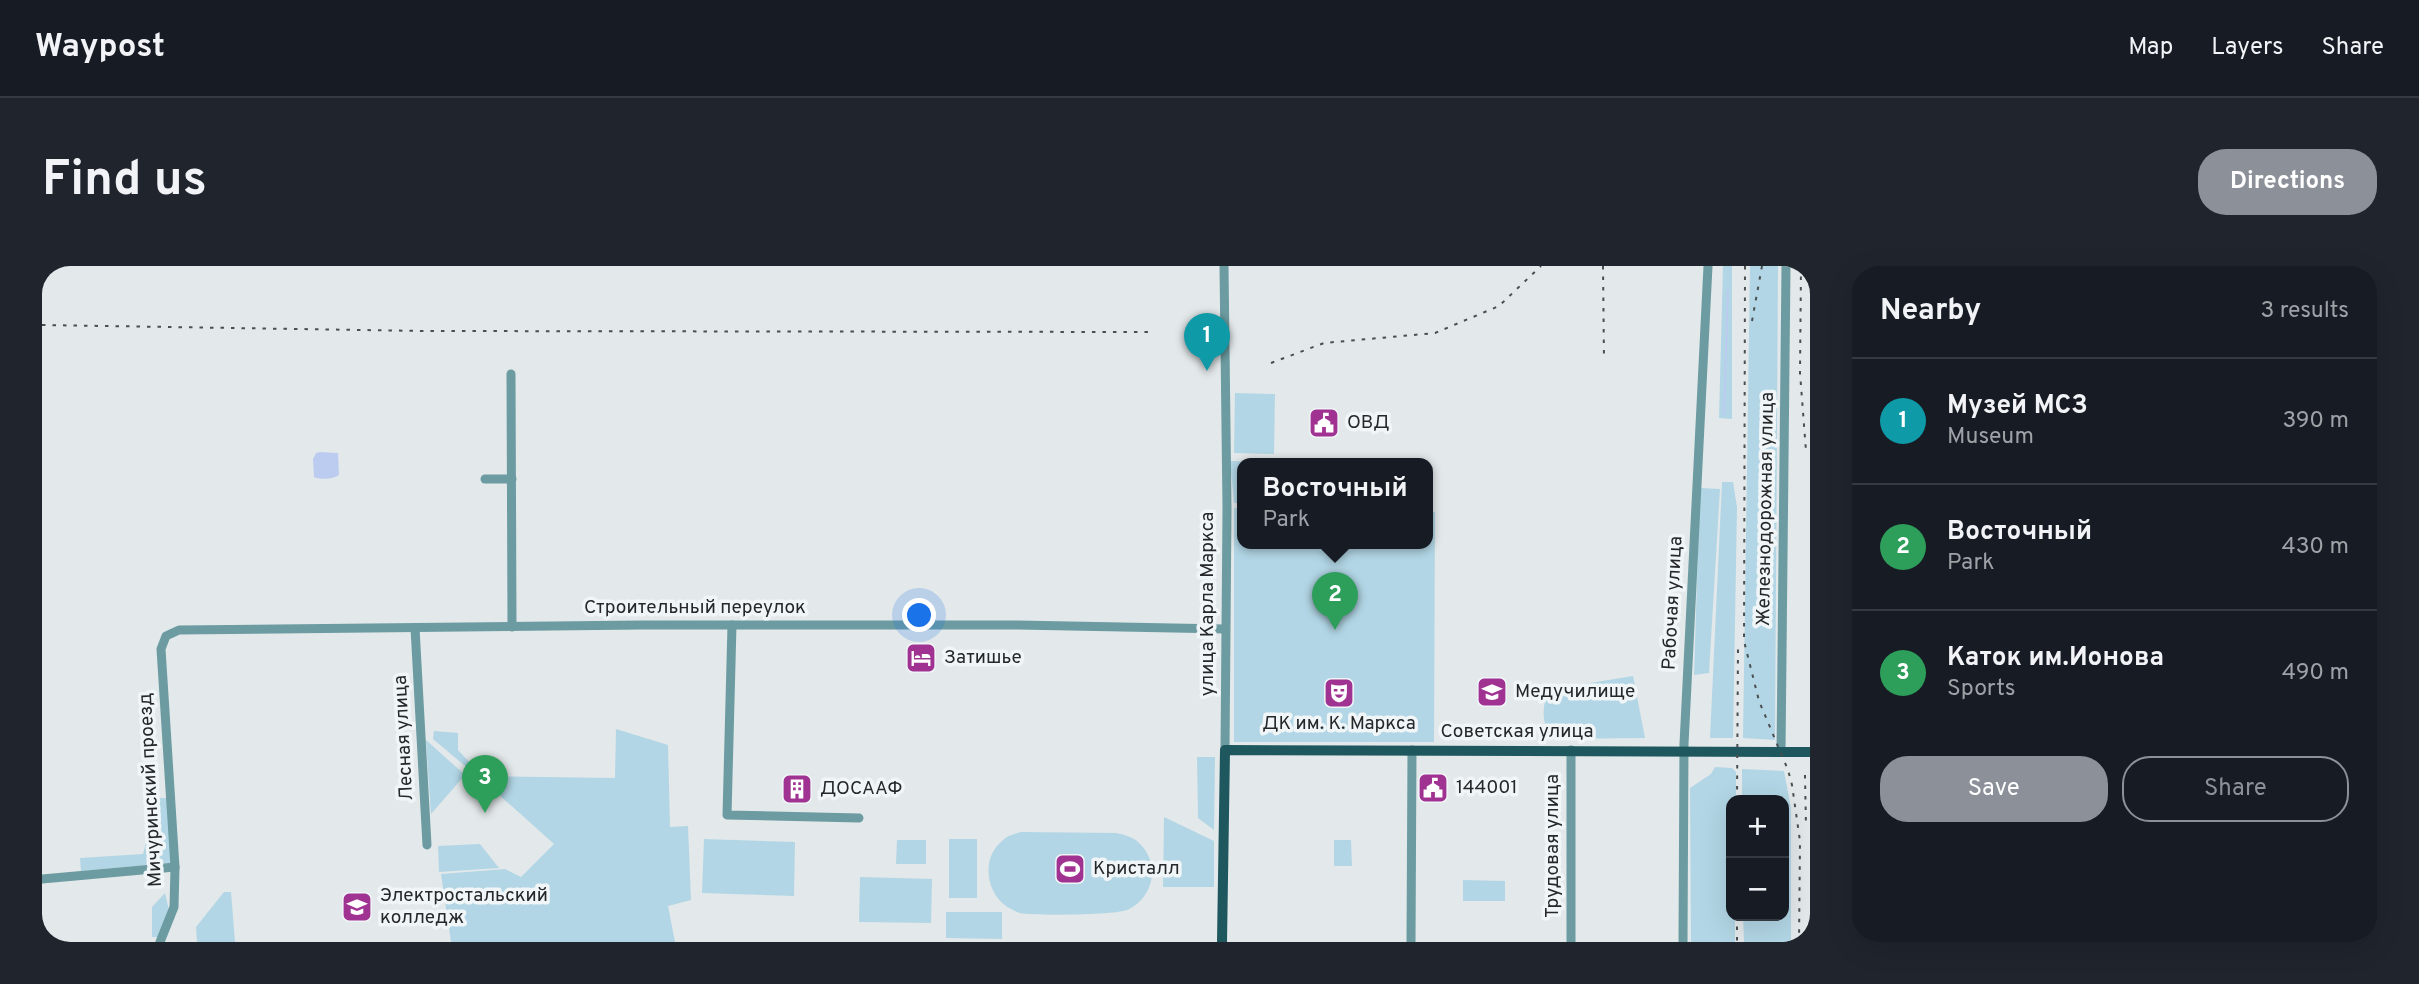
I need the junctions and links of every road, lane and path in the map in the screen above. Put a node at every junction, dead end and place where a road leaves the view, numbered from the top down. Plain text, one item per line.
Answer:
1 (1224, 266) edge
2 (1708, 266) edge
3 (1786, 266) edge
4 (511, 374) dead end
5 (485, 479) dead end
6 (512, 479) junction
7 (732, 625) junction
8 (512, 627) junction
9 (415, 628) junction
10 (1225, 629) junction
11 (166, 636) joint
12 (1225, 750) junction
13 (1412, 750) junction
14 (1571, 750) junction
15 (1781, 751) junction
16 (1810, 751) edge
17 (1684, 752) junction
18 (859, 818) dead end
19 (427, 845) dead end
20 (175, 867) junction
21 (42, 879) edge
22 (160, 942) edge
23 (1222, 942) edge
24 (1411, 942) edge
25 (1571, 942) edge
26 (1684, 942) edge

1 - 10 street, улица Карла Маркса
2 - 17 street, Рабочая улица
3 - 15 street, Железнодорожная улица
4 - 6 street
5 - 6 street
6 - 8 street
7 - 8 street, Строительный переулок
7 - 10 street, Строительный переулок
7 - 18 street
8 - 9 street, Строительный переулок
9 - 11 street, Строительный переулок
9 - 19 street, Лесная улица
10 - 12 street, улица Карла Маркса
11 - 20 street, Мичуринский проезд
12 - 13 main road, Советская улица
12 - 23 main road, улица Карла Маркса
13 - 14 main road, Советская улица
13 - 24 street
14 - 17 main road, Советская улица
14 - 25 street, Трудовая улица
15 - 16 main road, Советская улица
15 - 17 main road, Советская улица
17 - 26 street, Рабочая улица
20 - 21 street
20 - 22 street, Мичуринский проезд

